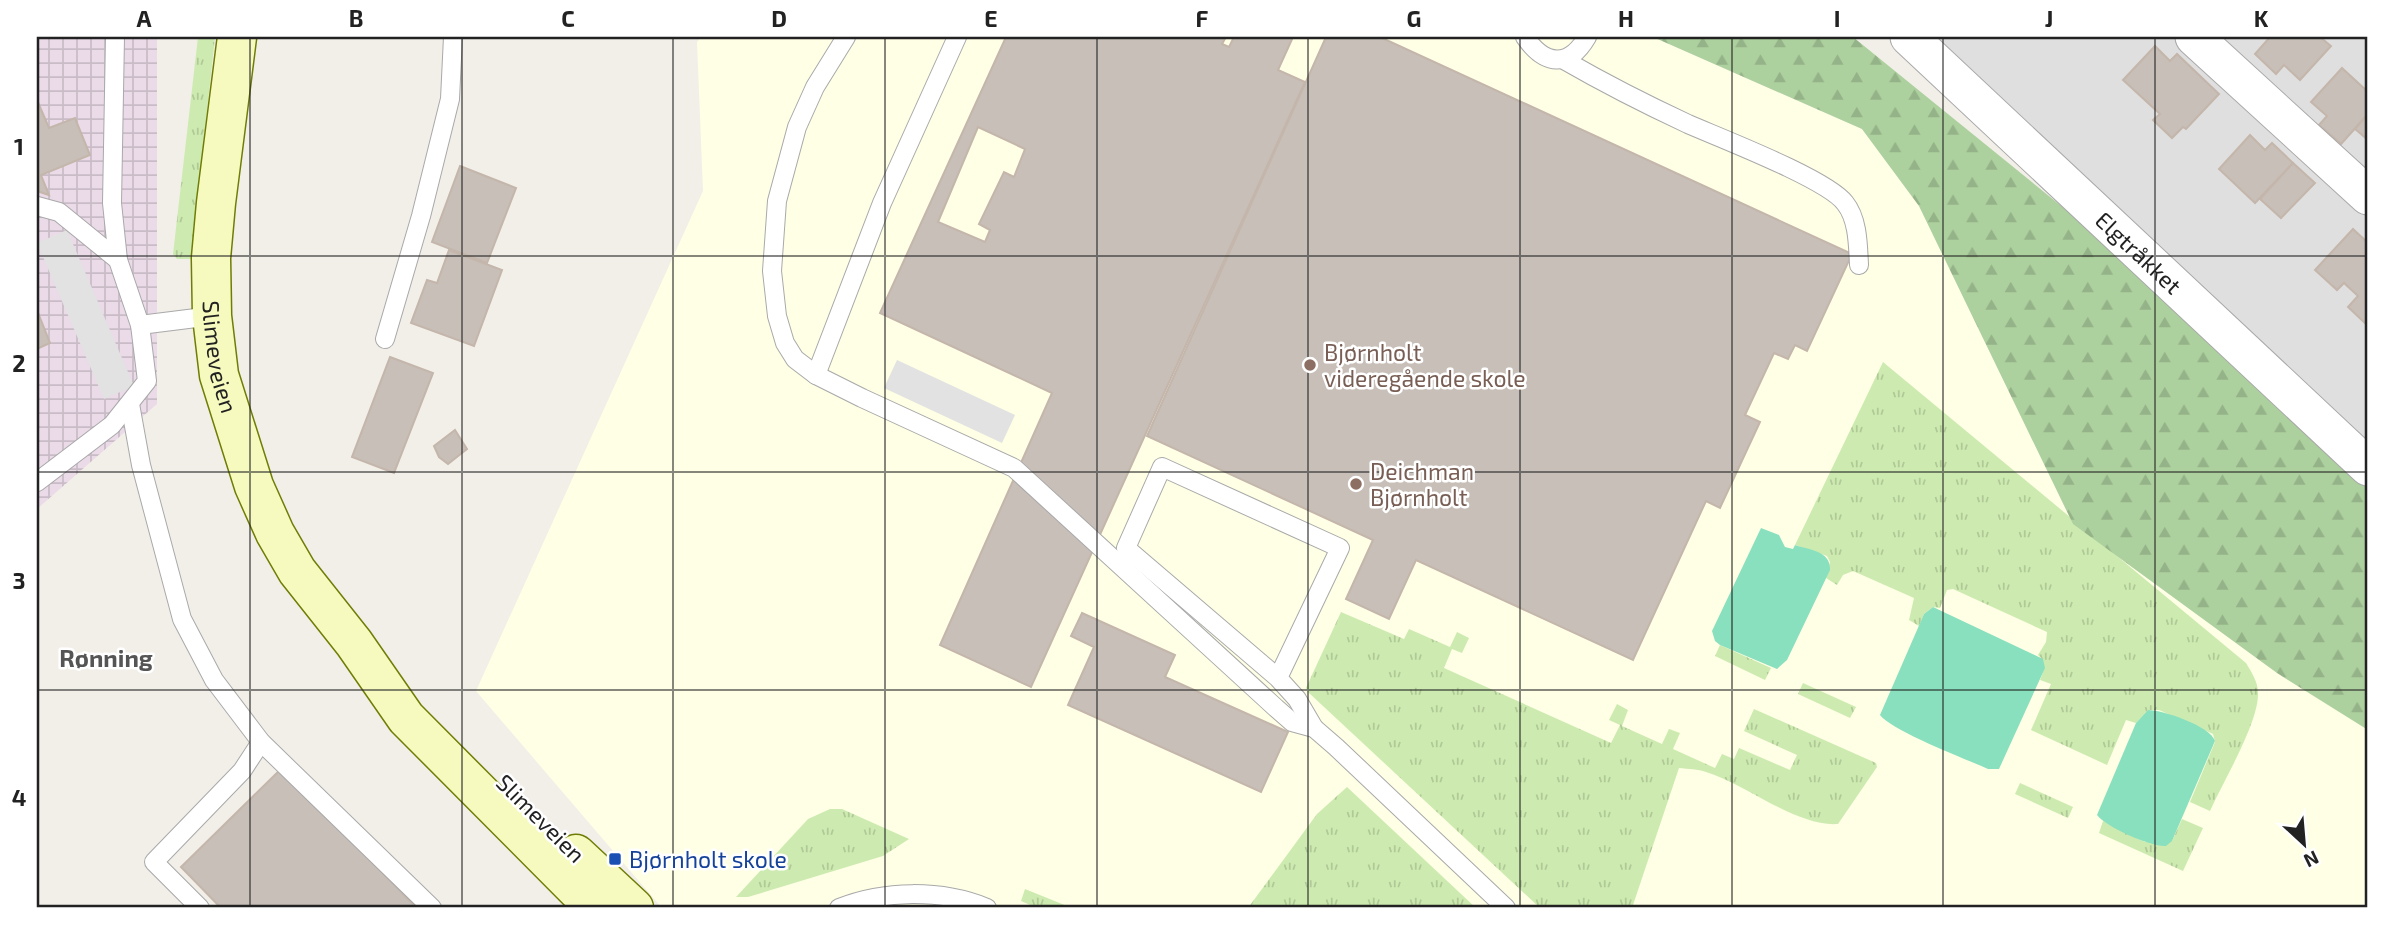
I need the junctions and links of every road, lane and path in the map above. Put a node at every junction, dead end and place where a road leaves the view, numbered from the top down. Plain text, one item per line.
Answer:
1 (116, 37) edge
2 (237, 37) edge
3 (453, 37) edge
4 (846, 37) edge
5 (957, 37) edge
6 (1525, 37) edge
7 (1587, 37) edge
8 (1909, 37) edge
9 (2194, 37) edge
10 (1564, 60) junction
11 (2368, 196) edge
12 (37, 205) edge
13 (118, 260) junction
14 (1858, 265) dead end
15 (212, 316) junction
16 (140, 325) junction
17 (385, 339) dead end
18 (816, 375) junction
19 (130, 404) junction
20 (2368, 467) edge
21 (37, 482) edge
22 (354, 643) junction
23 (1278, 678) junction
24 (1314, 728) junction
25 (261, 742) junction
26 (966, 905) edge
27 (200, 908) edge
28 (432, 908) edge
29 (595, 908) edge
30 (634, 908) edge
31 (839, 908) edge
32 (987, 908) edge
33 (1506, 908) edge

1 - 13 lane
2 - 15 street, Slimeveien
3 - 17 lane
4 - 18 lane
5 - 18 lane
6 - 10 lane
7 - 10 lane
8 - 20 street, Elgtråkket
9 - 11 street
10 - 14 lane
12 - 13 lane
13 - 16 lane
15 - 16 lane
15 - 22 street, Slimeveien
16 - 19 lane
18 - 24 lane
19 - 21 lane
19 - 25 lane
22 - 29 street, Slimeveien
22 - 30 street, Slimeveien
23 - 23 lane
23 - 24 lane
24 - 33 lane
25 - 27 lane
25 - 28 lane
26 - 31 lane
26 - 32 lane

